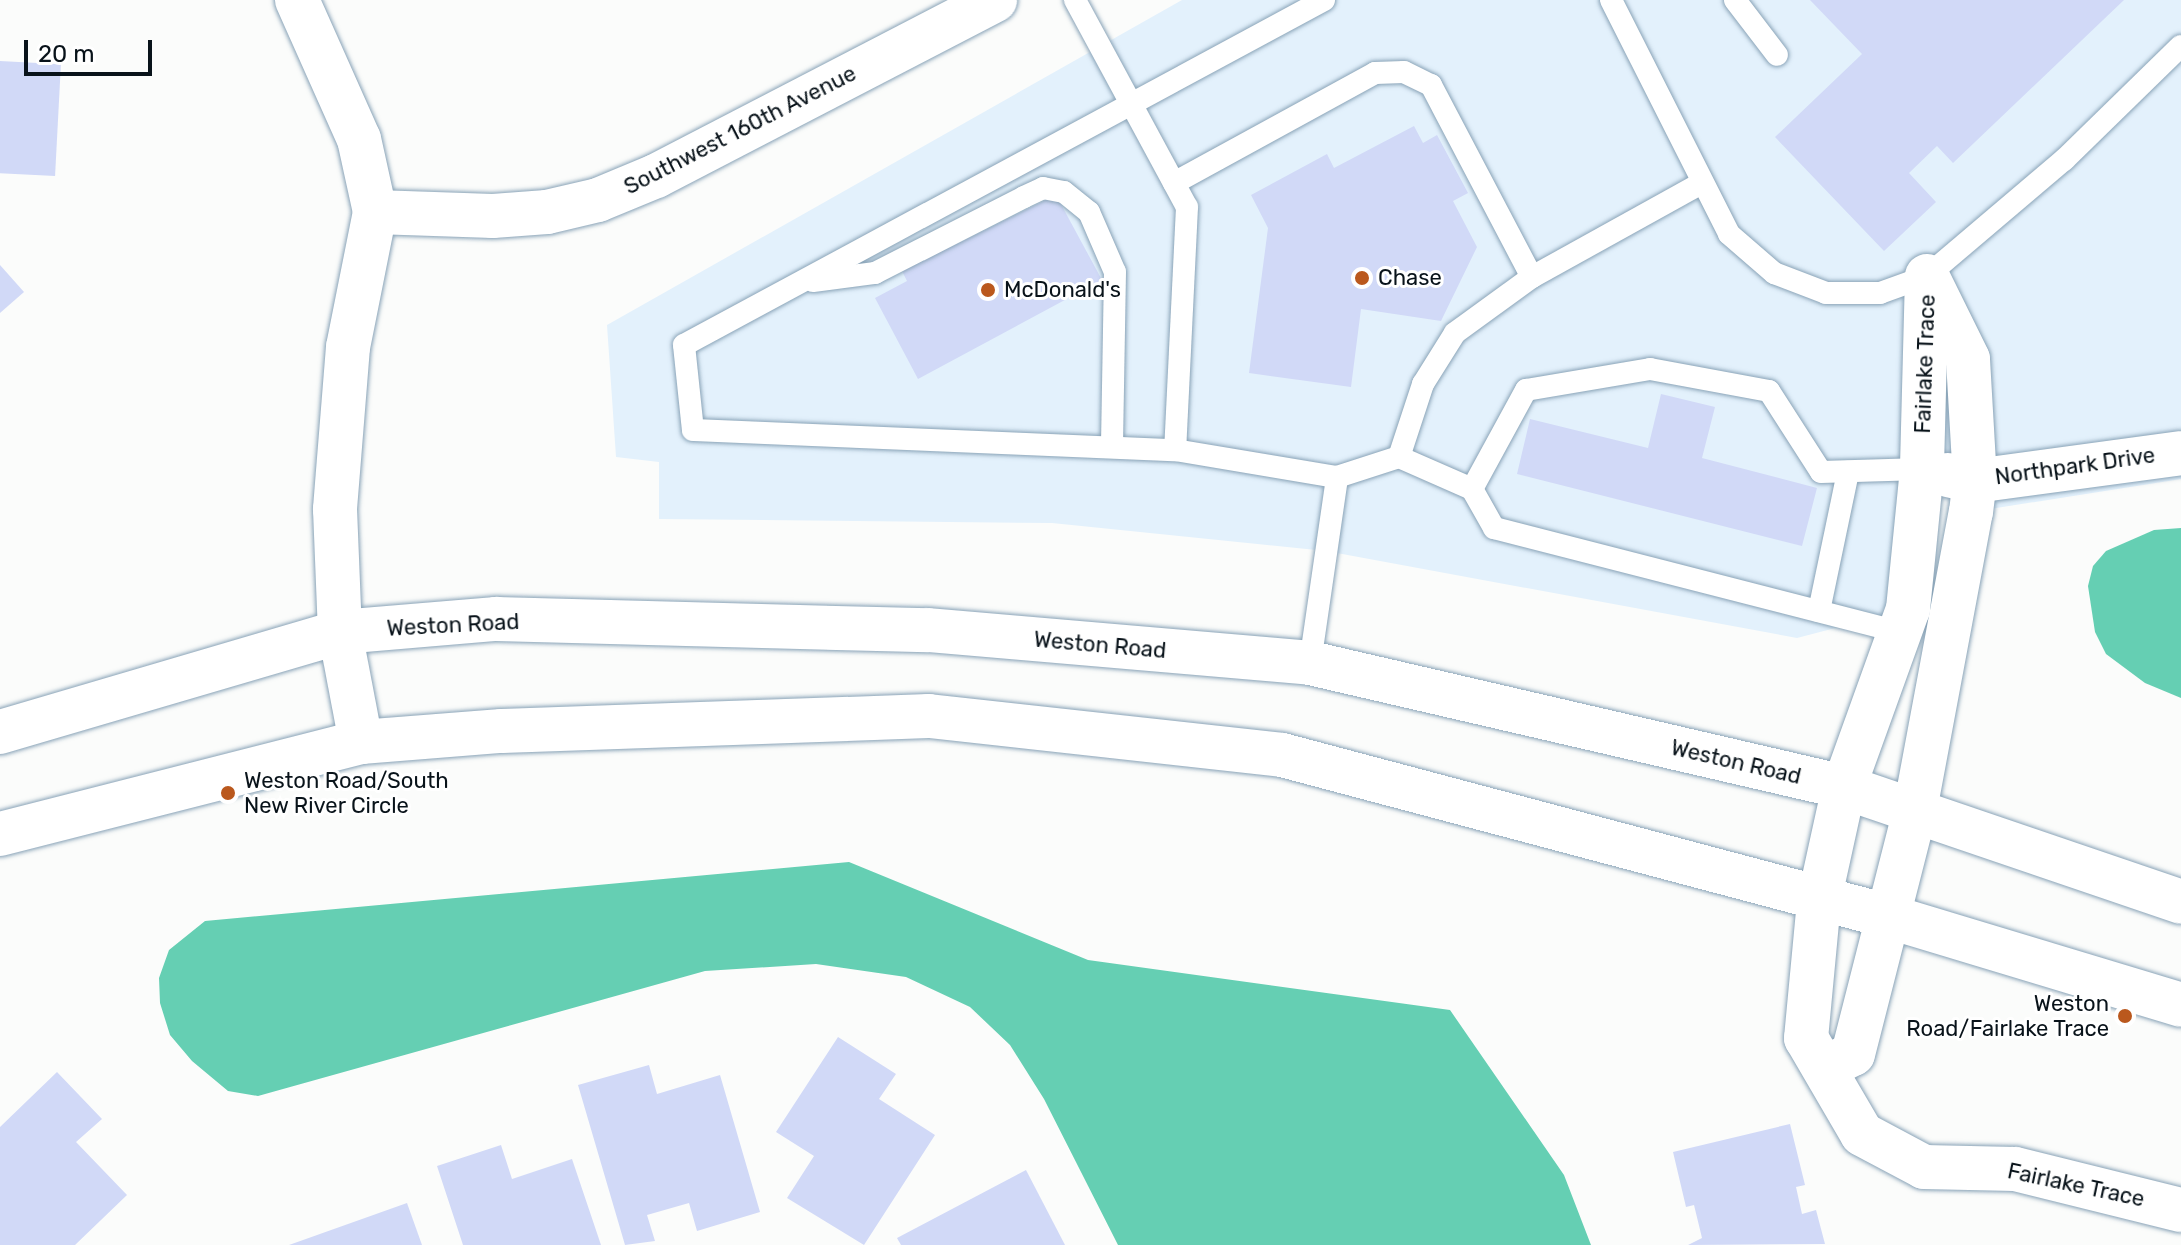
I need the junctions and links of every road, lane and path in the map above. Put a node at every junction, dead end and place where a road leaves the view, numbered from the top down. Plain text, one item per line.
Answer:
1 (297, 0) edge
2 (995, 0) edge
3 (1075, 0) edge
4 (1324, 0) edge
5 (1611, 0) edge
6 (1735, 0) edge
7 (2181, 46) edge
8 (1777, 55) dead end
9 (1131, 108) junction
10 (1174, 183) junction
11 (1700, 184) junction
12 (375, 212) junction
13 (1927, 276) junction
14 (1532, 277) junction
15 (801, 282) junction
16 (1112, 447) junction
17 (1175, 450) junction
18 (2181, 453) edge
19 (1399, 457) junction
20 (1922, 469) junction
21 (1848, 472) junction
22 (1337, 477) junction
23 (1975, 481) junction
24 (1472, 489) junction
25 (1819, 611) junction
26 (340, 632) junction
27 (1900, 632) junction
28 (1310, 663) junction
29 (0, 732) edge
30 (361, 742) junction
31 (1844, 787) junction
32 (1915, 810) junction
33 (0, 834) edge
34 (1819, 901) junction
35 (2181, 902) edge
36 (1887, 916) junction
37 (2181, 1005) edge
38 (1827, 1067) junction
39 (2181, 1210) edge

1 - 12 main road
2 - 12 main road, Southwest 160th Avenue
3 - 9 lane
4 - 9 lane
5 - 11 lane
6 - 8 lane
7 - 13 lane
9 - 10 lane
9 - 15 lane
10 - 14 lane
10 - 17 lane
11 - 13 lane
11 - 14 lane
12 - 26 main road
13 - 20 main road, Fairlake Trace
13 - 23 main road, Fairlake Trace
14 - 19 lane
15 - 16 lane
15 - 16 lane
16 - 17 lane
17 - 22 lane
18 - 23 main road, Northpark Drive
19 - 22 lane
19 - 24 lane
20 - 21 lane
20 - 23 main road, Northpark Drive
20 - 27 main road, Fairlake Trace
21 - 24 lane
21 - 25 lane
22 - 28 lane
23 - 32 main road, Fairlake Trace
24 - 25 lane
25 - 27 lane
26 - 28 main road, Weston Road
26 - 29 main road, Weston Road
26 - 30 main road
27 - 31 main road, Fairlake Trace
28 - 31 main road, Weston Road
30 - 33 main road
30 - 34 main road
31 - 32 main road, Weston Road
31 - 34 main road, Fairlake Trace
32 - 35 main road, Weston Road
32 - 36 main road, Fairlake Trace
34 - 36 main road
34 - 38 main road, Fairlake Trace
36 - 37 main road
36 - 38 main road, Fairlake Trace
38 - 39 main road, Fairlake Trace

